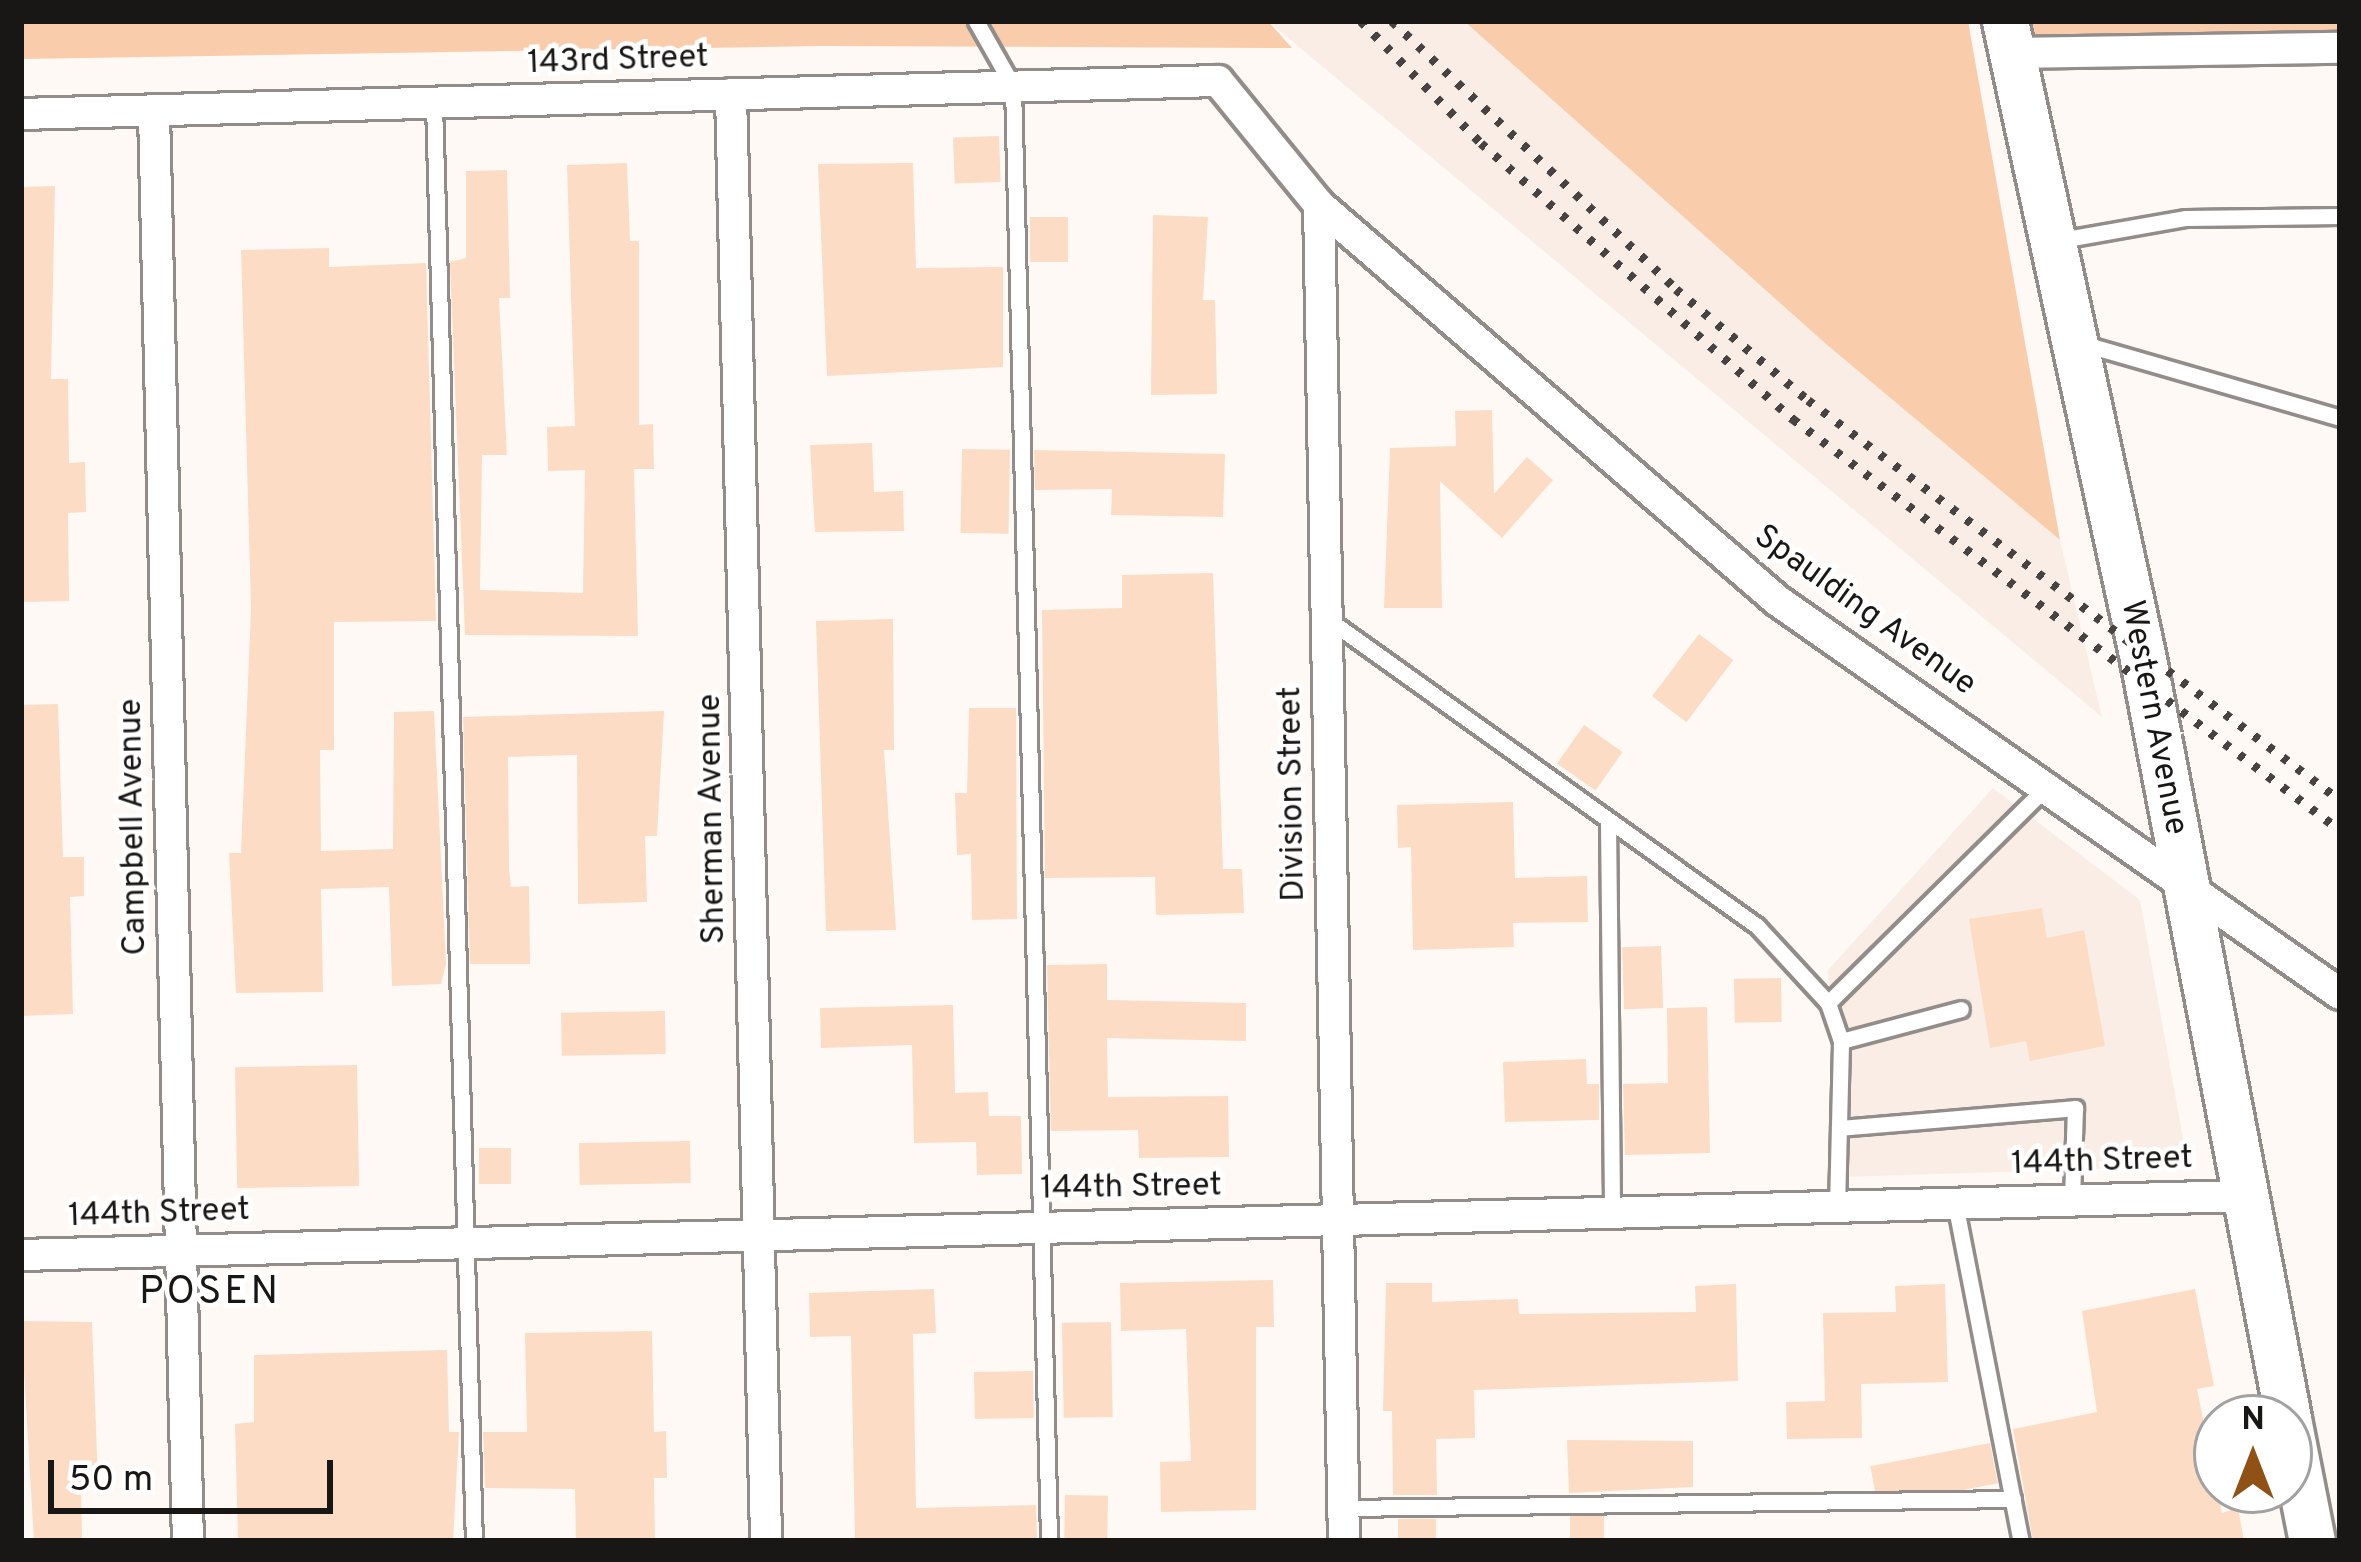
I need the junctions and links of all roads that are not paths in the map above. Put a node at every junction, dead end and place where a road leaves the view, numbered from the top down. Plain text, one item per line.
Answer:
1 (976, 21) edge
2 (2009, 37) edge
3 (2340, 48) edge
4 (1013, 86) junction
5 (731, 94) junction
6 (434, 103) junction
7 (154, 112) junction
8 (21, 114) edge
9 (1319, 205) junction
10 (2340, 216) edge
11 (2052, 241) junction
12 (2072, 340) junction
13 (2340, 418) edge
14 (1327, 619) junction
15 (2047, 787) junction
16 (1608, 820) junction
17 (2186, 890) junction
18 (2340, 994) edge
19 (1828, 1003) junction
20 (1961, 1009) dead end
21 (1841, 1041) junction
22 (1839, 1128) junction
23 (2242, 1196) junction
24 (2072, 1200) junction
25 (1955, 1203) junction
26 (1838, 1207) junction
27 (1612, 1213) junction
28 (1337, 1220) junction
29 (1041, 1227) junction
30 (760, 1235) junction
31 (468, 1243) junction
32 (181, 1250) junction
33 (21, 1255) edge
34 (2282, 1394) edge
35 (2013, 1499) junction
36 (1344, 1508) junction
37 (188, 1541) edge
38 (474, 1541) edge
39 (766, 1541) edge
40 (1049, 1541) edge
41 (1344, 1541) edge
42 (2021, 1541) edge

1 - 4 lane
2 - 3 street
2 - 11 main road, Western Avenue
4 - 5 street, 143rd Street
4 - 9 street, 143rd Street
4 - 29 lane
5 - 6 street, 143rd Street
5 - 30 street, Sherman Avenue
6 - 7 street, 143rd Street
6 - 31 lane
7 - 8 street, 143rd Street
7 - 32 street, Campbell Avenue
9 - 14 street, Division Street
9 - 15 street, Spaulding Avenue
10 - 11 lane
11 - 12 main road, Western Avenue
12 - 13 lane
12 - 17 main road, Western Avenue
14 - 16 lane
14 - 28 street, Division Street
15 - 17 street, Spaulding Avenue
15 - 19 lane
16 - 19 lane
16 - 27 lane
17 - 18 street, Spaulding Avenue
17 - 23 main road, Western Avenue
19 - 21 lane
20 - 21 lane
21 - 22 lane
22 - 24 lane
22 - 26 lane
23 - 24 street, 144th Street
23 - 34 main road, Western Avenue
24 - 25 street, 144th Street
25 - 26 street, 144th Street
25 - 35 lane
26 - 27 street, 144th Street
27 - 28 street, 144th Street
28 - 29 street, 144th Street
28 - 36 street, Division Street
29 - 30 street, 144th Street
29 - 40 lane
30 - 31 street, 144th Street
30 - 39 street, Sherman Avenue
31 - 32 street, 144th Street
31 - 38 lane
32 - 33 street, 144th Street
32 - 37 street, Campbell Avenue
35 - 36 lane
35 - 42 lane
36 - 41 street, Division Street

